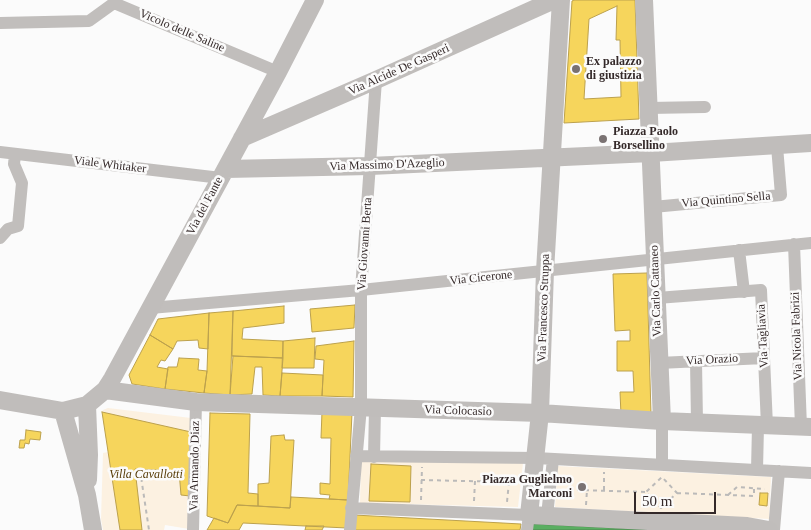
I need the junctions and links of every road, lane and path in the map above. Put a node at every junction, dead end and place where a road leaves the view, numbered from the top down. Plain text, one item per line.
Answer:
1 (315, 0) edge
2 (554, 0) edge
3 (561, 0) edge
4 (644, 0) edge
5 (114, 1) edge
6 (0, 23) edge
7 (278, 72) junction
8 (376, 80) junction
9 (705, 107) dead end
10 (649, 113) junction
11 (242, 138) junction
12 (811, 143) edge
13 (777, 146) junction
14 (0, 152) edge
15 (15, 154) junction
16 (654, 156) junction
17 (551, 161) junction
18 (370, 166) junction
19 (223, 173) junction
20 (653, 207) junction
21 (0, 238) edge
22 (811, 243) edge
23 (794, 244) junction
24 (740, 250) junction
25 (655, 258) junction
26 (545, 271) junction
27 (361, 290) junction
28 (744, 292) junction
29 (657, 298) junction
30 (150, 308) junction
31 (764, 358) junction
32 (696, 361) junction
33 (659, 363) junction
34 (105, 390) junction
35 (0, 400) edge
36 (196, 402) junction
37 (87, 405) junction
38 (368, 408) junction
39 (63, 411) junction
40 (540, 413) junction
41 (662, 421) junction
42 (697, 422) junction
43 (762, 426) junction
44 (806, 427) edge
45 (542, 455) junction
46 (356, 456) junction
47 (374, 457) junction
48 (422, 465) dead end
49 (662, 465) junction
50 (757, 467) junction
51 (140, 470) dead end
52 (604, 471) dead end
53 (779, 472) junction
54 (811, 473) edge
55 (421, 480) junction
56 (475, 481) junction
57 (754, 488) junction
58 (778, 489) junction
59 (577, 490) dead end
60 (604, 490) junction
61 (646, 492) junction
62 (677, 493) junction
63 (87, 495) junction
64 (728, 495) junction
65 (351, 508) junction
66 (420, 511) junction
67 (473, 513) junction
68 (506, 514) junction
69 (547, 516) junction
70 (528, 523) edge
71 (93, 530) edge
72 (149, 530) edge
73 (193, 530) edge
74 (350, 530) edge
75 (769, 530) edge
76 (774, 530) edge

1 - 7 street, Via del Fante
2 - 8 street, Via Alcide De Gasperi
3 - 17 street, Via Francesco Struppa
4 - 10 street
5 - 6 street, Vicolo delle Saline
5 - 7 street, Vicolo delle Saline
7 - 11 street, Via del Fante
8 - 11 street, Via Alcide De Gasperi
8 - 18 street, Via Giovanni Berta
9 - 10 street
10 - 16 street, Via Carlo Cattaneo
11 - 19 street, Via del Fante
12 - 13 street
13 - 16 street
13 - 20 street, Via Quintino Sella
14 - 15 street, Viale Whitaker
15 - 19 street, Viale Whitaker
15 - 21 street
16 - 17 street, Via Massimo D'Azeglio
16 - 20 street, Via Carlo Cattaneo
17 - 18 street, Via Massimo D'Azeglio
17 - 26 street, Via Francesco Struppa
18 - 19 street, Via Massimo D'Azeglio
18 - 27 street, Via Giovanni Berta
19 - 30 street, Via del Fante
20 - 25 street, Via Carlo Cattaneo
22 - 23 street, Via Cicerone
23 - 24 street, Via Cicerone
23 - 44 street, Via Nicola Fabrizi
24 - 25 street, Via Cicerone
24 - 28 street
25 - 26 street, Via Cicerone
25 - 29 street, Via Carlo Cattaneo
26 - 27 street, Via Cicerone
26 - 40 street, Via Francesco Struppa
27 - 30 street, Via Cicerone
27 - 38 street, Via Giovanni Berta
28 - 29 street, Via Tagliavia
28 - 31 street, Via Tagliavia
29 - 33 street, Via Carlo Cattaneo
30 - 34 street, Via del Fante
31 - 32 street, Via Orazio
31 - 43 street, Via Tagliavia
32 - 33 street, Via Orazio
32 - 42 street
33 - 41 street, Via Carlo Cattaneo
34 - 36 street, Via Colocasio
34 - 37 street, Via del Fante
35 - 39 street
36 - 38 street, Via Colocasio
36 - 73 street, Via Armando Diaz
37 - 39 street
37 - 63 street
38 - 40 street, Via Colocasio
38 - 46 street
38 - 47 street
39 - 63 street
40 - 41 street, Via Colocasio
40 - 45 street, Via Francesco Struppa
41 - 42 street, Via Colocasio
41 - 49 street
42 - 43 street, Via Colocasio
43 - 44 street, Via Colocasio
43 - 50 street, Via Tagliavia
45 - 47 street
45 - 49 street
45 - 69 street
45 - 70 street, Via Francesco Struppa
46 - 47 street
46 - 65 street
48 - 55 path
49 - 50 street
50 - 53 street
51 - 72 path
52 - 60 path
53 - 54 street
53 - 58 street
55 - 56 path
55 - 66 path
56 - 67 path
56 - 68 path
57 - 58 path
57 - 64 path
57 - 64 path
58 - 76 street
59 - 60 path
60 - 61 path
61 - 62 path
61 - 62 path
62 - 64 path
63 - 71 street
65 - 66 street
65 - 74 street
66 - 67 street
67 - 68 street
68 - 70 street
69 - 70 street
69 - 75 street

